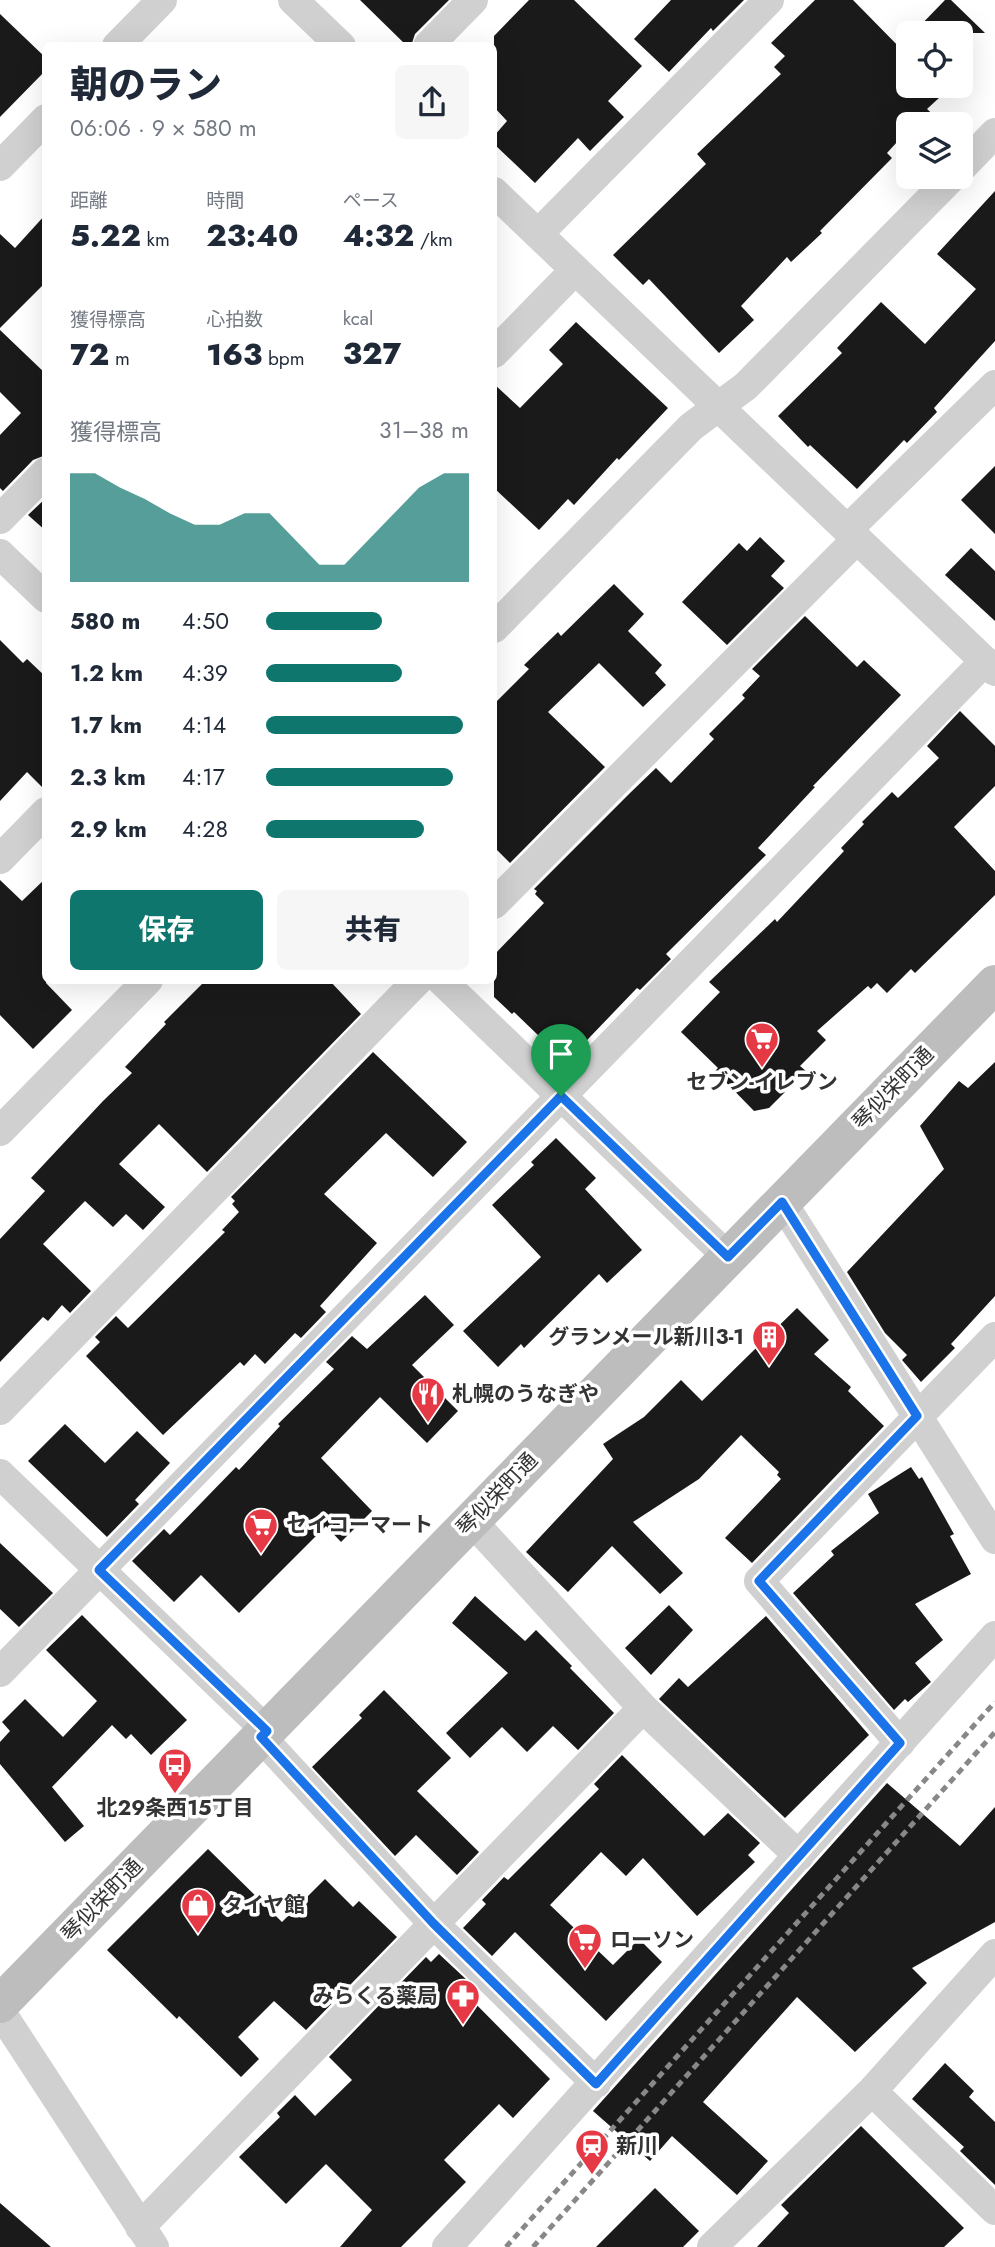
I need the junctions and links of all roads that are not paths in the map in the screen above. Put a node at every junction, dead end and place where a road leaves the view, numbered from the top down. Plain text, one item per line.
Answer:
1 (162, 0) edge
2 (293, 0) edge
3 (473, 0) edge
4 (769, 0) edge
5 (121, 42) edge
6 (337, 42) edge
7 (432, 42) edge
8 (42, 123) edge
9 (995, 133) edge
10 (973, 156) edge
11 (0, 166) edge
12 (940, 189) edge
13 (497, 195) edge
14 (538, 234) junction
15 (575, 270) junction
16 (497, 350) edge
17 (995, 385) edge
18 (719, 407) junction
19 (42, 476) edge
20 (0, 519) edge
21 (852, 535) junction
22 (0, 554) edge
23 (42, 594) edge
24 (497, 625) edge
25 (990, 666) edge
26 (42, 816) edge
27 (0, 859) edge
28 (497, 901) edge
29 (144, 984) edge
30 (414, 984) edge
31 (445, 984) edge
32 (995, 984) edge
33 (561, 1096) junction
34 (0, 1131) edge
35 (782, 1202) junction
36 (728, 1257) junction
37 (995, 1337) edge
38 (0, 1410) edge
39 (917, 1416) junction
40 (0, 1474) edge
41 (471, 1520) junction
42 (995, 1539) edge
43 (99, 1570) junction
44 (995, 1636) edge
45 (0, 1672) edge
46 (643, 1707) junction
47 (264, 1734) junction
48 (900, 1743) junction
49 (799, 1856) junction
50 (433, 1923) junction
51 (995, 1954) edge
52 (0, 2004) edge
53 (0, 2011) edge
54 (596, 2084) junction
55 (873, 2091) junction
56 (995, 2210) edge
57 (146, 2240) edge
58 (447, 2247) edge
59 (712, 2247) edge

1 - 5 street
2 - 6 street
3 - 7 street
4 - 14 street
8 - 11 street
9 - 10 street
12 - 18 street
13 - 14 street
14 - 15 street
15 - 16 street
15 - 18 street
17 - 21 street
18 - 21 street
18 - 24 street
19 - 20 street
21 - 25 street
21 - 28 street
22 - 23 street
25 - 33 street
26 - 27 street
29 - 34 street
30 - 38 street
31 - 33 street
32 - 35 main road, 琴似栄町通
33 - 36 street
33 - 43 street
35 - 36 main road, 琴似栄町通
35 - 39 street
36 - 41 main road, 琴似栄町通
37 - 39 street
39 - 42 street
39 - 48 street
40 - 43 street
41 - 46 street
41 - 47 main road, 琴似栄町通
43 - 45 street
43 - 47 street
44 - 48 street
46 - 49 street
46 - 50 street
47 - 50 street
47 - 52 main road, 琴似栄町通
48 - 49 street
49 - 54 street
50 - 54 street
50 - 57 street
51 - 55 street
53 - 57 street
54 - 58 street
55 - 56 street
55 - 59 street

